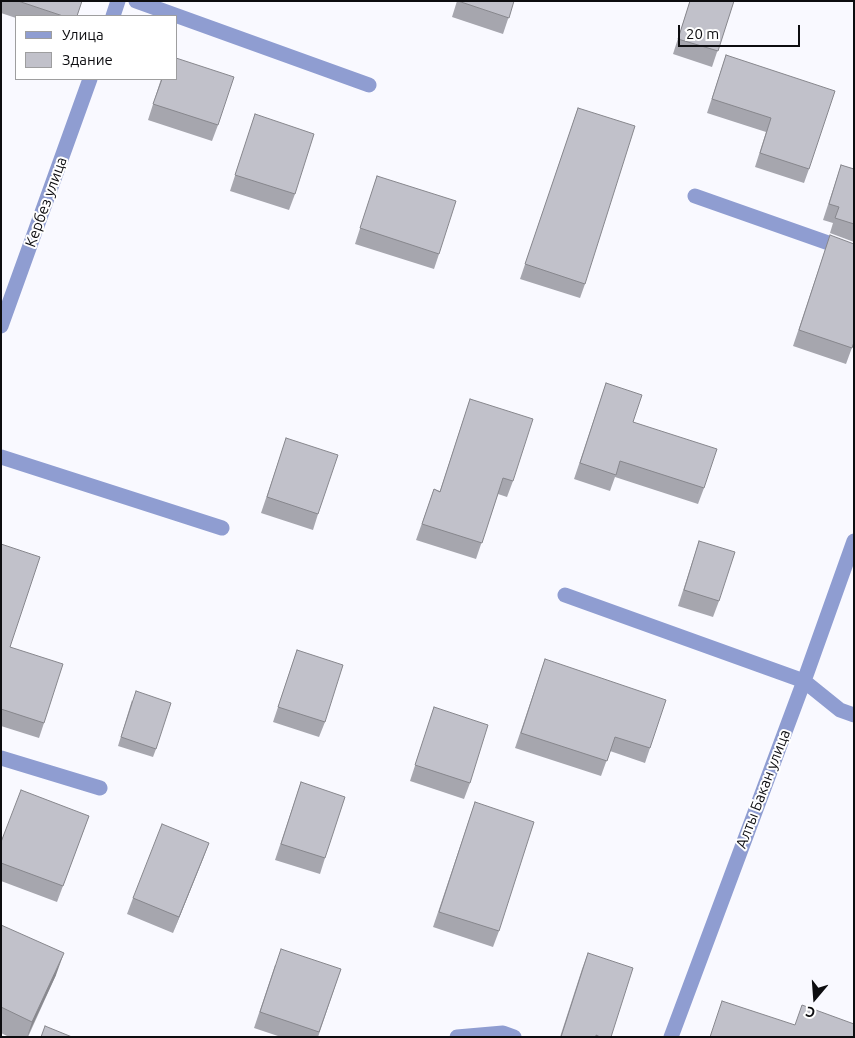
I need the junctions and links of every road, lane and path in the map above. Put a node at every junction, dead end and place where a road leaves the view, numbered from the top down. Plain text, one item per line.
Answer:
1 (118, 1) edge
2 (136, 1) edge
3 (113, 15) edge
4 (175, 15) edge
5 (178, 16) edge
6 (90, 80) edge
7 (369, 85) dead end
8 (695, 196) dead end
9 (854, 252) edge
10 (1, 326) edge
11 (1, 457) edge
12 (222, 528) dead end
13 (854, 541) edge
14 (565, 595) dead end
15 (804, 681) junction
16 (854, 715) edge
17 (1, 758) edge
18 (100, 788) dead end
19 (457, 1037) edge
20 (514, 1037) edge
21 (671, 1037) edge

1 - 3 street
2 - 4 street
5 - 7 street
6 - 10 street, Кербез улица
8 - 9 street
11 - 12 street
13 - 15 street, Алты Бакан улица
14 - 15 street
15 - 16 street
15 - 21 street, Алты Бакан улица
17 - 18 street
19 - 20 street

